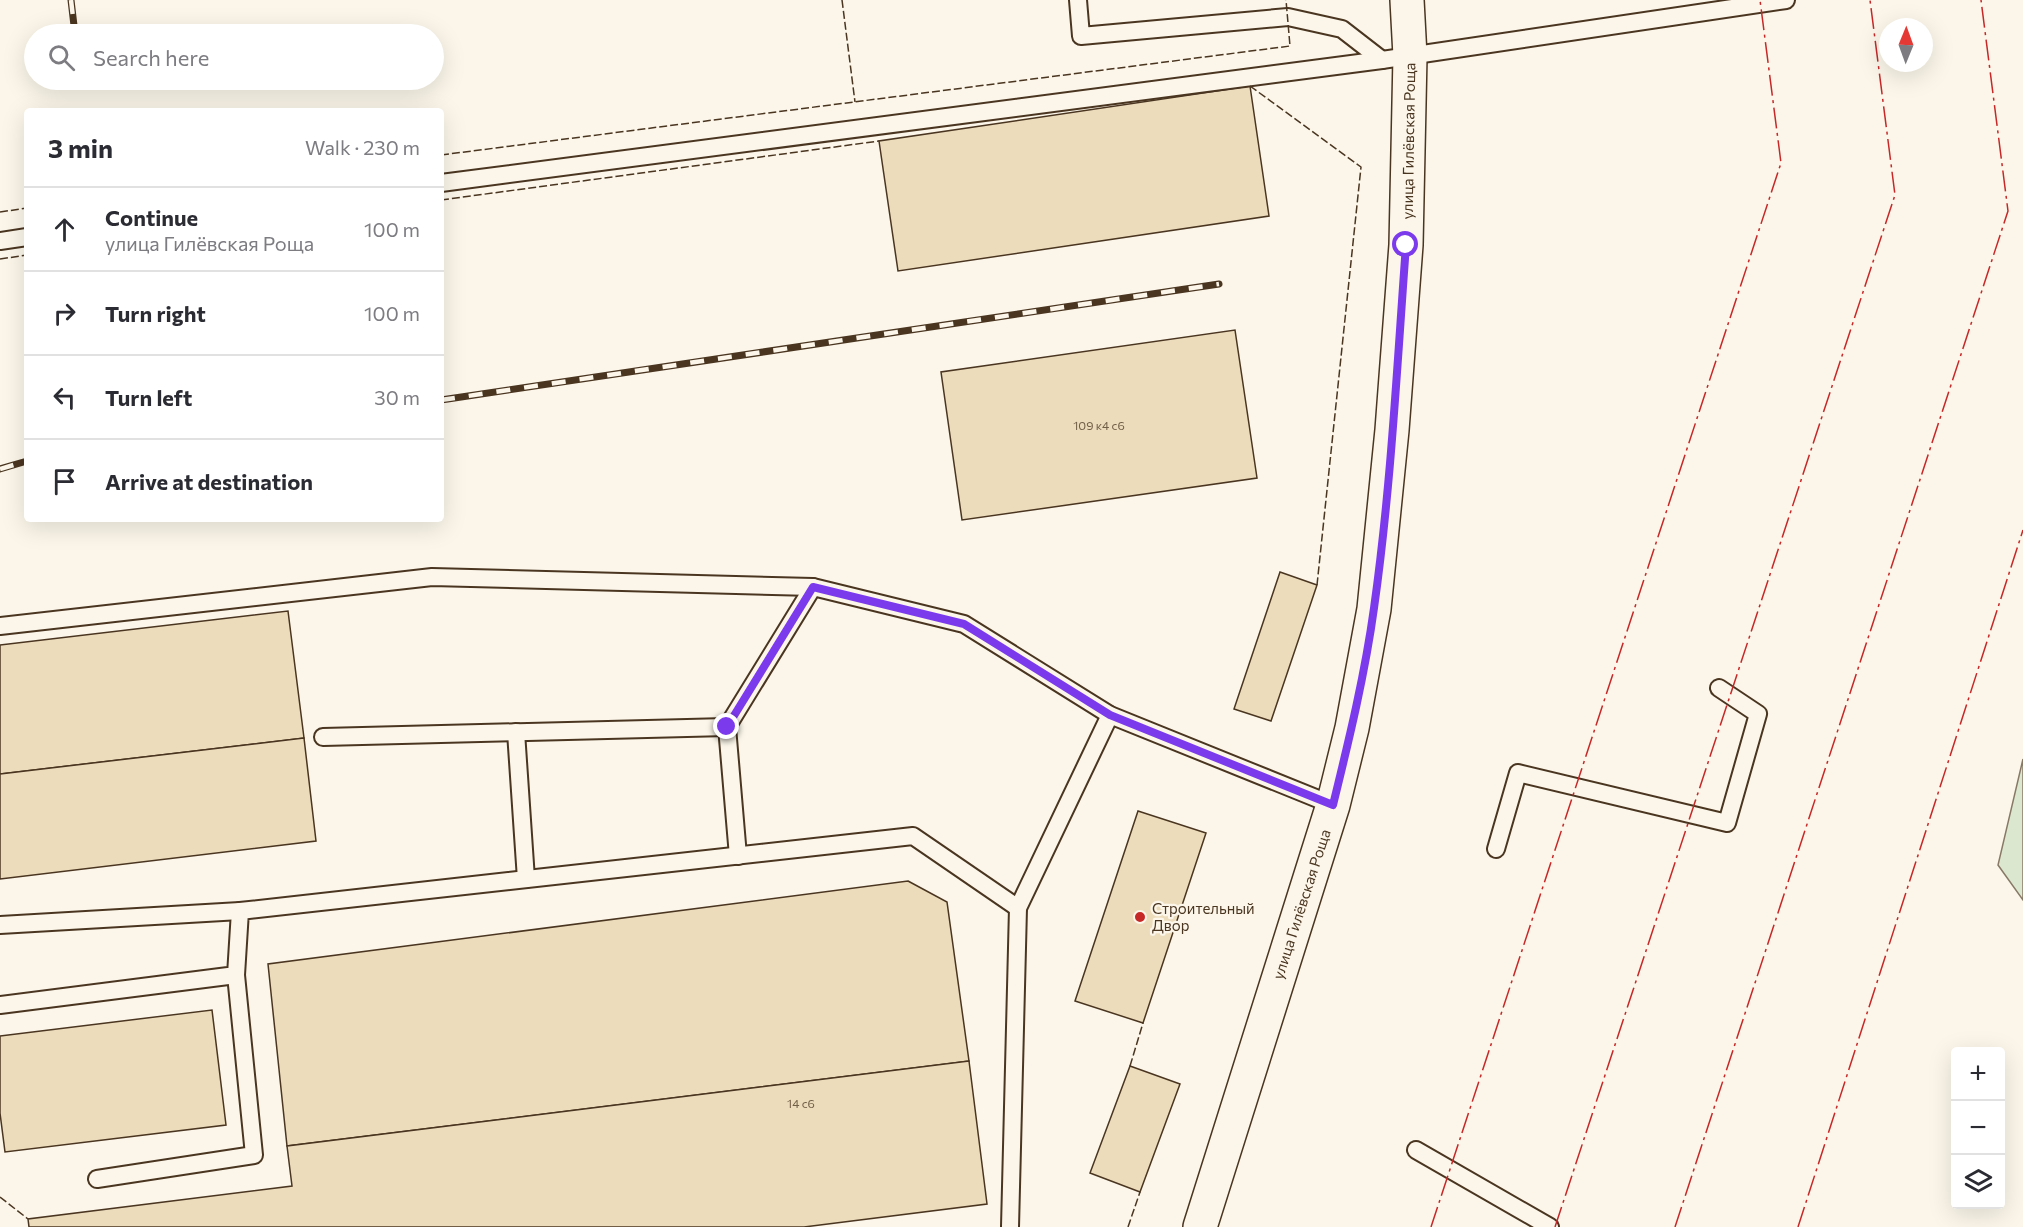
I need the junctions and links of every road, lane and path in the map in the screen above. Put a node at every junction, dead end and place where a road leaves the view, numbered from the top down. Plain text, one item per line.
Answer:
1 (1078, 0) edge
2 (1407, 0) edge
3 (1786, 0) edge
4 (1396, 58) junction
5 (444, 183) edge
6 (24, 237) edge
7 (0, 241) edge
8 (813, 587) junction
9 (0, 626) edge
10 (1719, 688) dead end
11 (1110, 715) junction
12 (727, 727) junction
13 (516, 732) junction
14 (323, 737) dead end
15 (1333, 805) junction
16 (1496, 849) dead end
17 (738, 856) junction
18 (526, 879) junction
19 (1018, 908) junction
20 (240, 911) junction
21 (0, 925) edge
22 (236, 975) junction
23 (0, 1005) edge
24 (1416, 1150) dead end
25 (97, 1179) dead end
26 (1010, 1227) edge
27 (1200, 1227) edge
28 (1550, 1227) edge

1 - 4 lane
2 - 4 street, улица Гилёвская Роща
3 - 4 lane
4 - 5 lane
4 - 15 street, улица Гилёвская Роща
6 - 7 lane
8 - 9 lane
8 - 11 lane
8 - 12 lane
10 - 16 lane
11 - 15 lane
11 - 19 lane
12 - 13 lane
12 - 17 lane
13 - 14 lane
13 - 18 lane
15 - 27 street, улица Гилёвская Роща
17 - 18 lane
17 - 19 lane
18 - 20 lane
19 - 26 lane
20 - 21 lane
20 - 22 lane
22 - 23 lane
22 - 25 lane
24 - 28 lane

